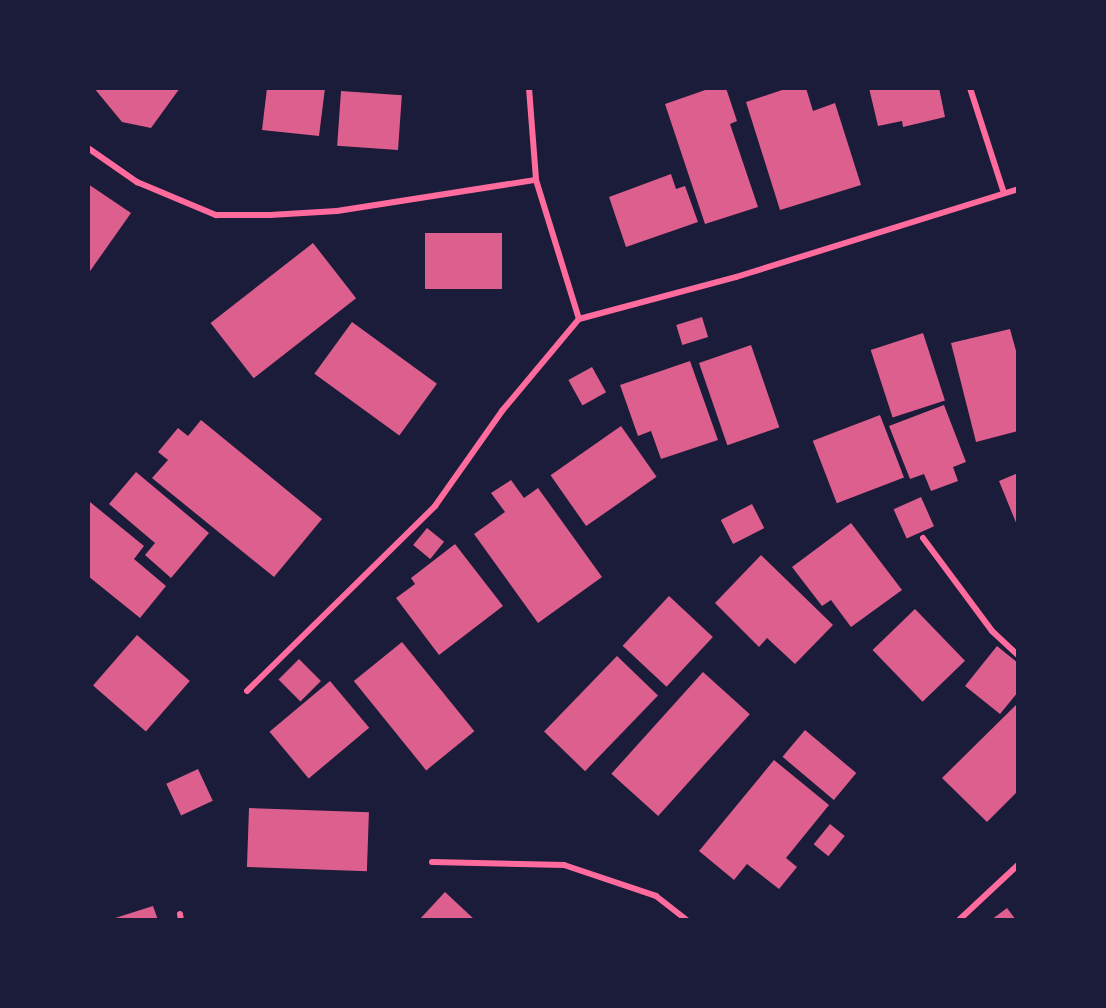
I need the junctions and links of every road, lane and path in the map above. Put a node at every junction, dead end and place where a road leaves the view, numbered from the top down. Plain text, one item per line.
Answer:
1 (529, 88) edge
2 (970, 88) edge
3 (88, 148) edge
4 (536, 180) junction
5 (1017, 189) edge
6 (1004, 193) junction
7 (579, 319) junction
8 (922, 538) dead end
9 (1017, 655) edge
10 (247, 691) dead end
11 (432, 862) dead end
12 (1017, 865) edge
13 (687, 920) edge
14 (959, 920) edge

1 - 4 street
2 - 6 street
3 - 4 street
4 - 7 street
5 - 6 street
6 - 7 street
7 - 10 street
8 - 9 street
11 - 13 street
12 - 14 street

